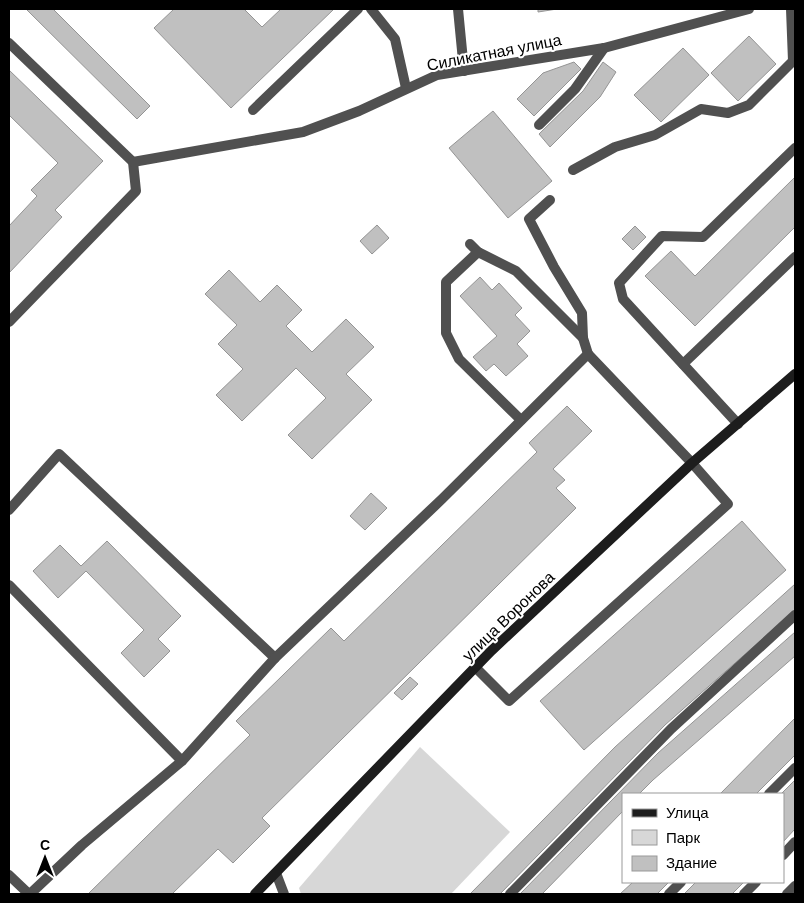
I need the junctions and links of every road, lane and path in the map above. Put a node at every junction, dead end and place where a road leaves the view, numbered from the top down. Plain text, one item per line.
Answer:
1 (358, 9) edge
2 (371, 9) edge
3 (458, 9) edge
4 (749, 9) edge
5 (791, 9) edge
6 (9, 43) edge
7 (604, 48) junction
8 (464, 71) junction
9 (406, 88) junction
10 (253, 110) dead end
11 (540, 124) dead end
12 (795, 148) edge
13 (133, 162) junction
14 (573, 170) dead end
15 (550, 200) dead end
16 (470, 244) dead end
17 (478, 252) junction
18 (795, 257) edge
19 (9, 322) edge
20 (583, 338) junction
21 (588, 354) junction
22 (683, 364) junction
23 (795, 374) edge
24 (521, 420) junction
25 (738, 424) junction
26 (692, 463) junction
27 (9, 510) edge
28 (9, 585) edge
29 (795, 615) edge
30 (275, 658) junction
31 (476, 667) junction
32 (182, 761) junction
33 (795, 768) edge
34 (770, 793) edge
35 (795, 842) edge
36 (784, 853) edge
37 (276, 873) junction
38 (9, 875) edge
39 (680, 883) edge
40 (755, 883) edge
41 (795, 886) edge
42 (30, 894) edge
43 (256, 894) edge
44 (284, 894) edge
45 (510, 894) edge
46 (669, 894) edge
47 (744, 894) edge
48 (787, 894) edge

1 - 10 street
2 - 9 street
3 - 8 street
4 - 7 street, Силикатная улица
5 - 14 street
6 - 13 street
7 - 8 street, Силикатная улица
7 - 11 street
8 - 9 street, Силикатная улица
9 - 13 street, Силикатная улица
12 - 22 street
13 - 19 street
15 - 20 street
16 - 17 street
17 - 20 street
17 - 24 street
18 - 22 street
20 - 21 street
21 - 24 street
21 - 26 street
22 - 25 street
23 - 25 main road, улица Воронова
24 - 30 street
25 - 26 main road, улица Воронова
26 - 31 main road, улица Воронова
26 - 31 street
27 - 30 street
28 - 32 street
29 - 45 street
30 - 32 street
31 - 37 main road, улица Воронова
32 - 42 street
33 - 34 street
35 - 36 street
37 - 43 main road, улица Воронова
37 - 44 street
38 - 42 street
39 - 46 street
40 - 47 street
41 - 48 street

